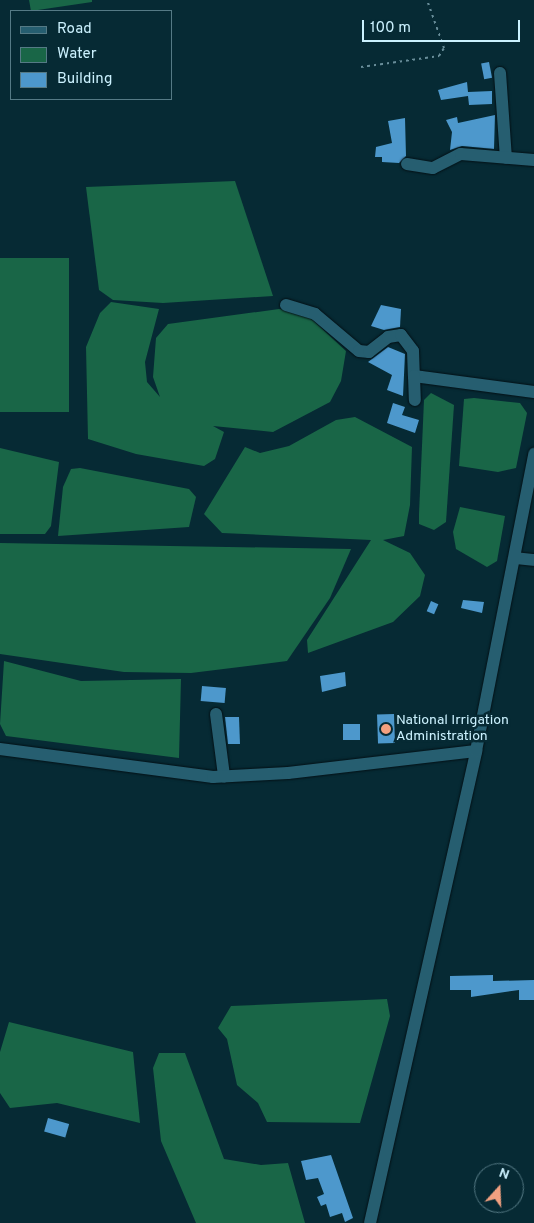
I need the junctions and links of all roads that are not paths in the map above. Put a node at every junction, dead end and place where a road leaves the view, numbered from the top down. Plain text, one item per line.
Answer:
1 (500, 73) dead end
2 (506, 158) junction
3 (534, 160) edge
4 (407, 164) dead end
5 (286, 305) dead end
6 (414, 376) junction
7 (534, 392) edge
8 (415, 400) dead end
9 (534, 454) edge
10 (514, 558) junction
11 (534, 560) edge
12 (216, 714) dead end
13 (0, 749) edge
14 (476, 751) junction
15 (224, 776) junction
16 (370, 1223) edge

1 - 2 street
2 - 3 street
2 - 4 street
5 - 6 street
6 - 7 street
6 - 8 street
9 - 10 street
10 - 11 street
10 - 14 street
12 - 15 street
13 - 15 street
14 - 15 street
14 - 16 street

